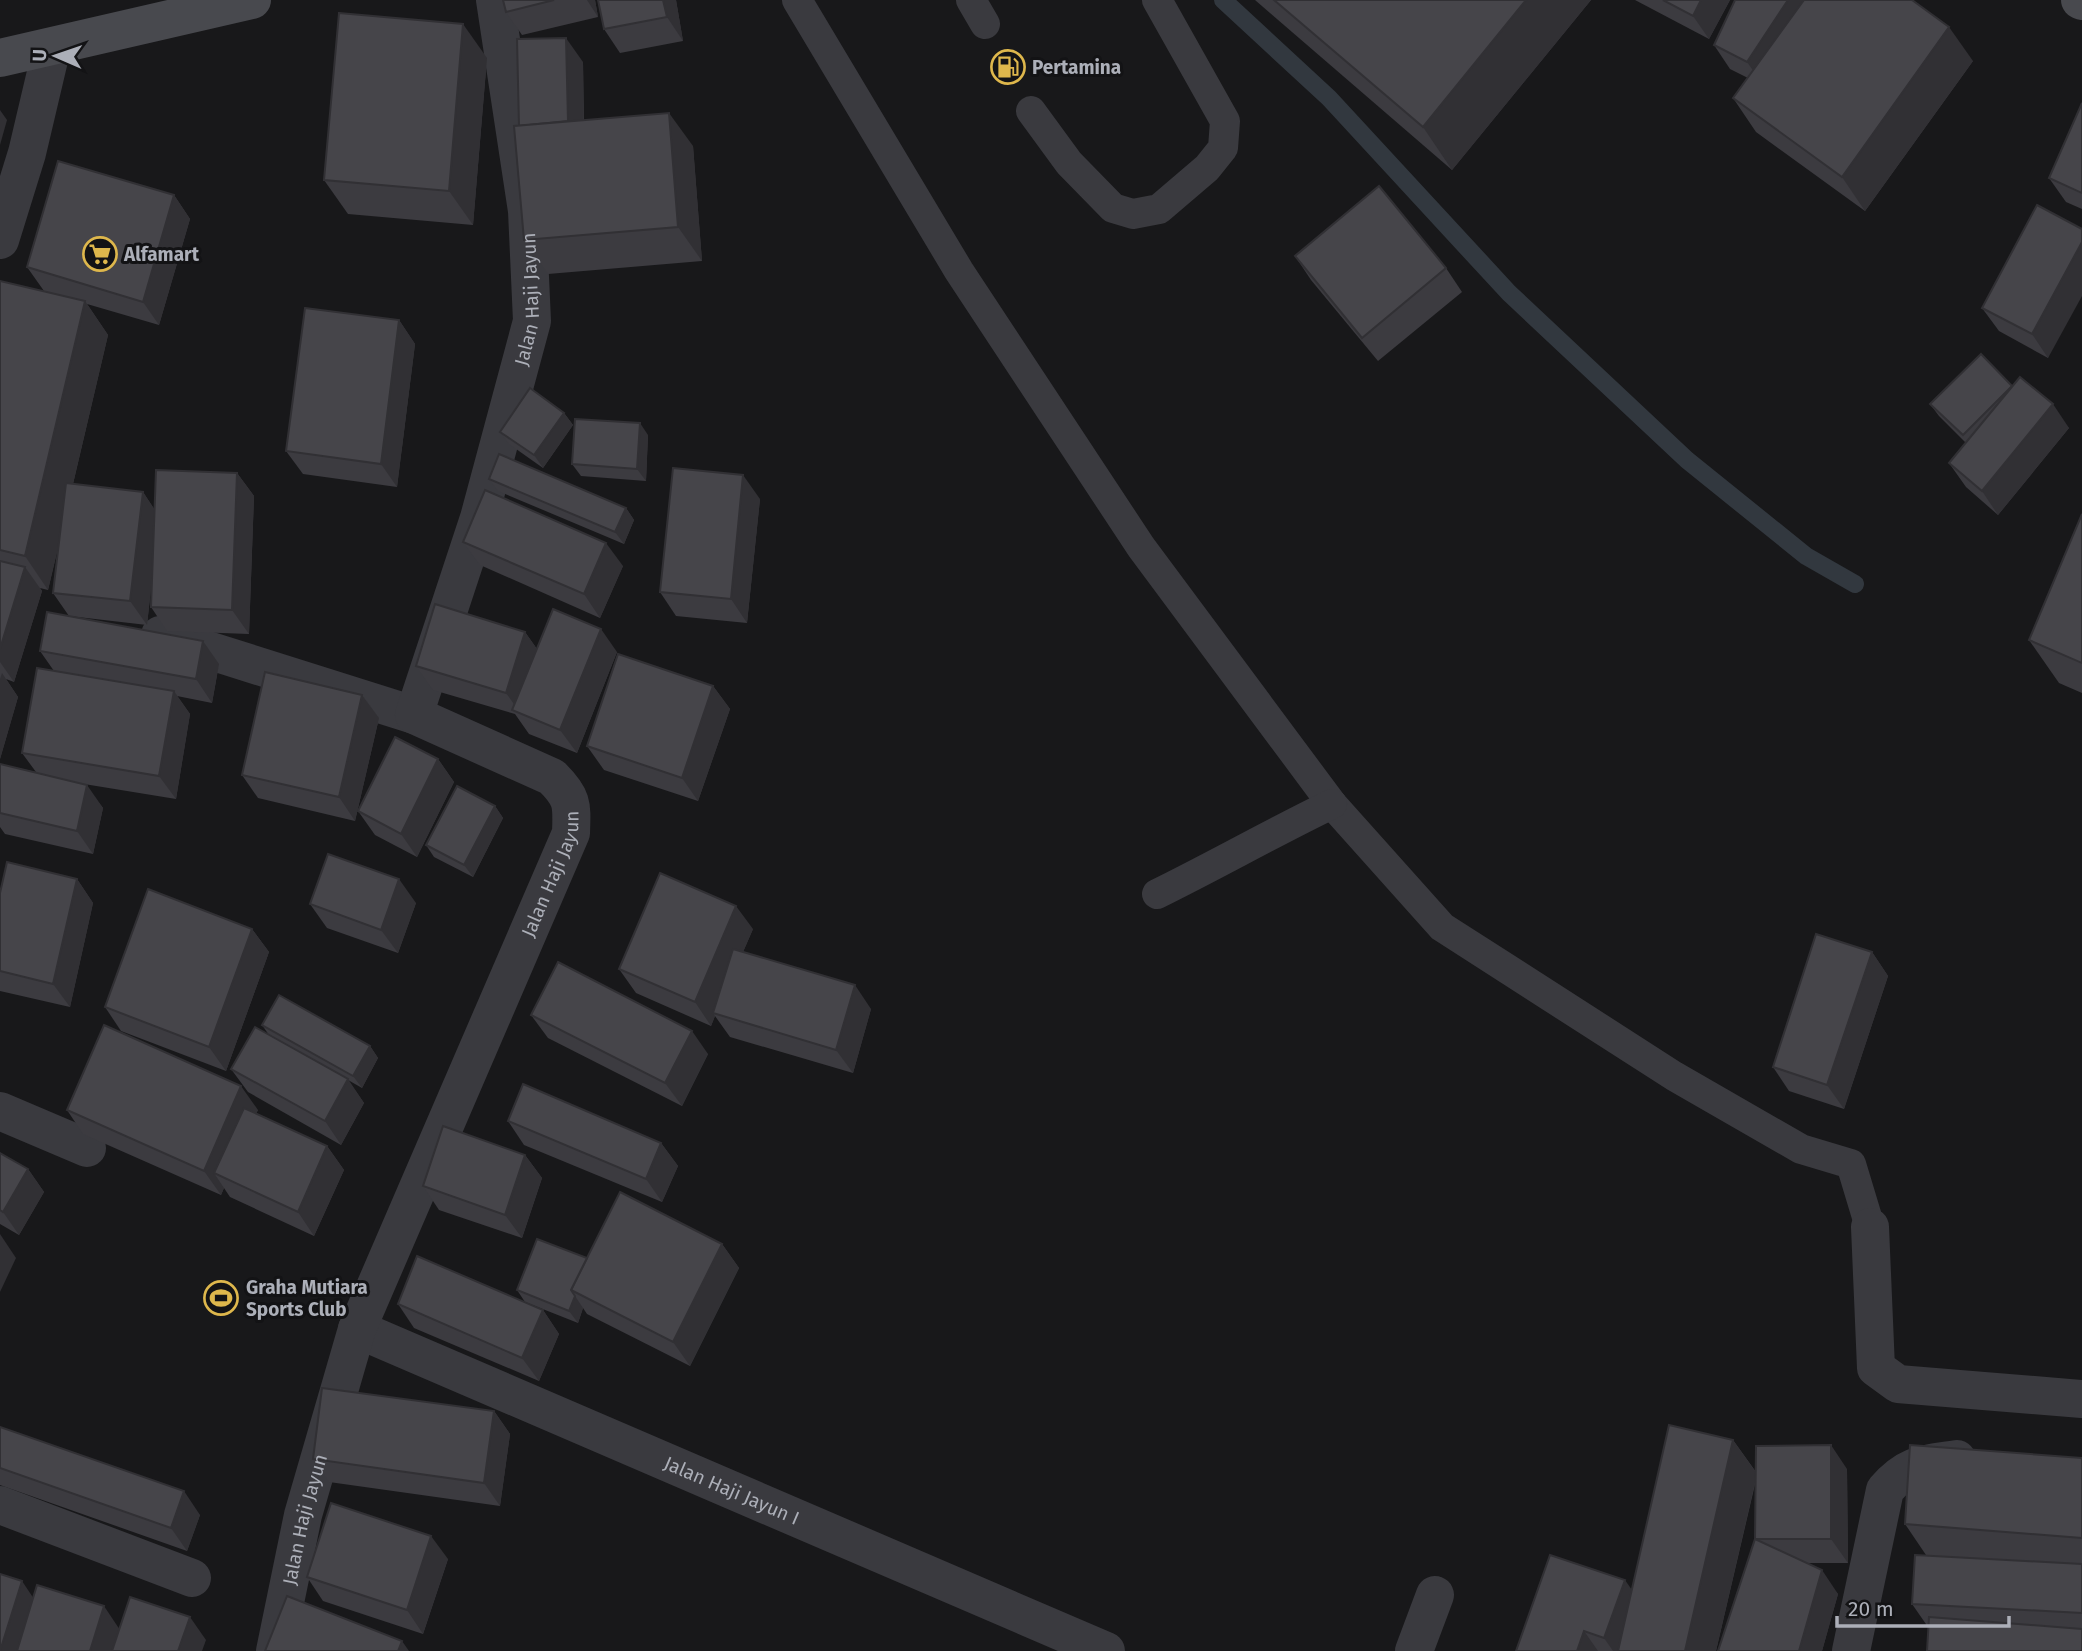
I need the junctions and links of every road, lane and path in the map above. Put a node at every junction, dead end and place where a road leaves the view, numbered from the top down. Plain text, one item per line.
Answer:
1 (252, 0) edge
2 (495, 0) edge
3 (797, 0) edge
4 (1157, 0) edge
5 (52, 47) junction
6 (0, 58) edge
7 (1031, 111) dead end
8 (0, 240) edge
9 (158, 634) edge
10 (414, 716) junction
11 (1332, 804) junction
12 (1157, 894) dead end
13 (0, 1111) edge
14 (87, 1148) edge
15 (1870, 1227) joint
16 (357, 1328) junction
17 (2082, 1399) edge
18 (1989, 1461) edge
19 (0, 1505) edge
20 (192, 1578) dead end
21 (1435, 1595) dead end
22 (275, 1651) edge
23 (1106, 1651) edge
24 (1414, 1651) edge
25 (1851, 1651) edge

1 - 5 main road
2 - 10 street, Jalan Haji Jayun
3 - 11 lane
4 - 7 lane
5 - 6 main road
5 - 8 street
9 - 10 street
10 - 16 street, Jalan Haji Jayun
11 - 12 lane
11 - 15 lane
13 - 14 street
15 - 17 street
16 - 22 street, Jalan Haji Jayun
16 - 23 street, Jalan Haji Jayun I
18 - 25 street
19 - 20 street
21 - 24 street

